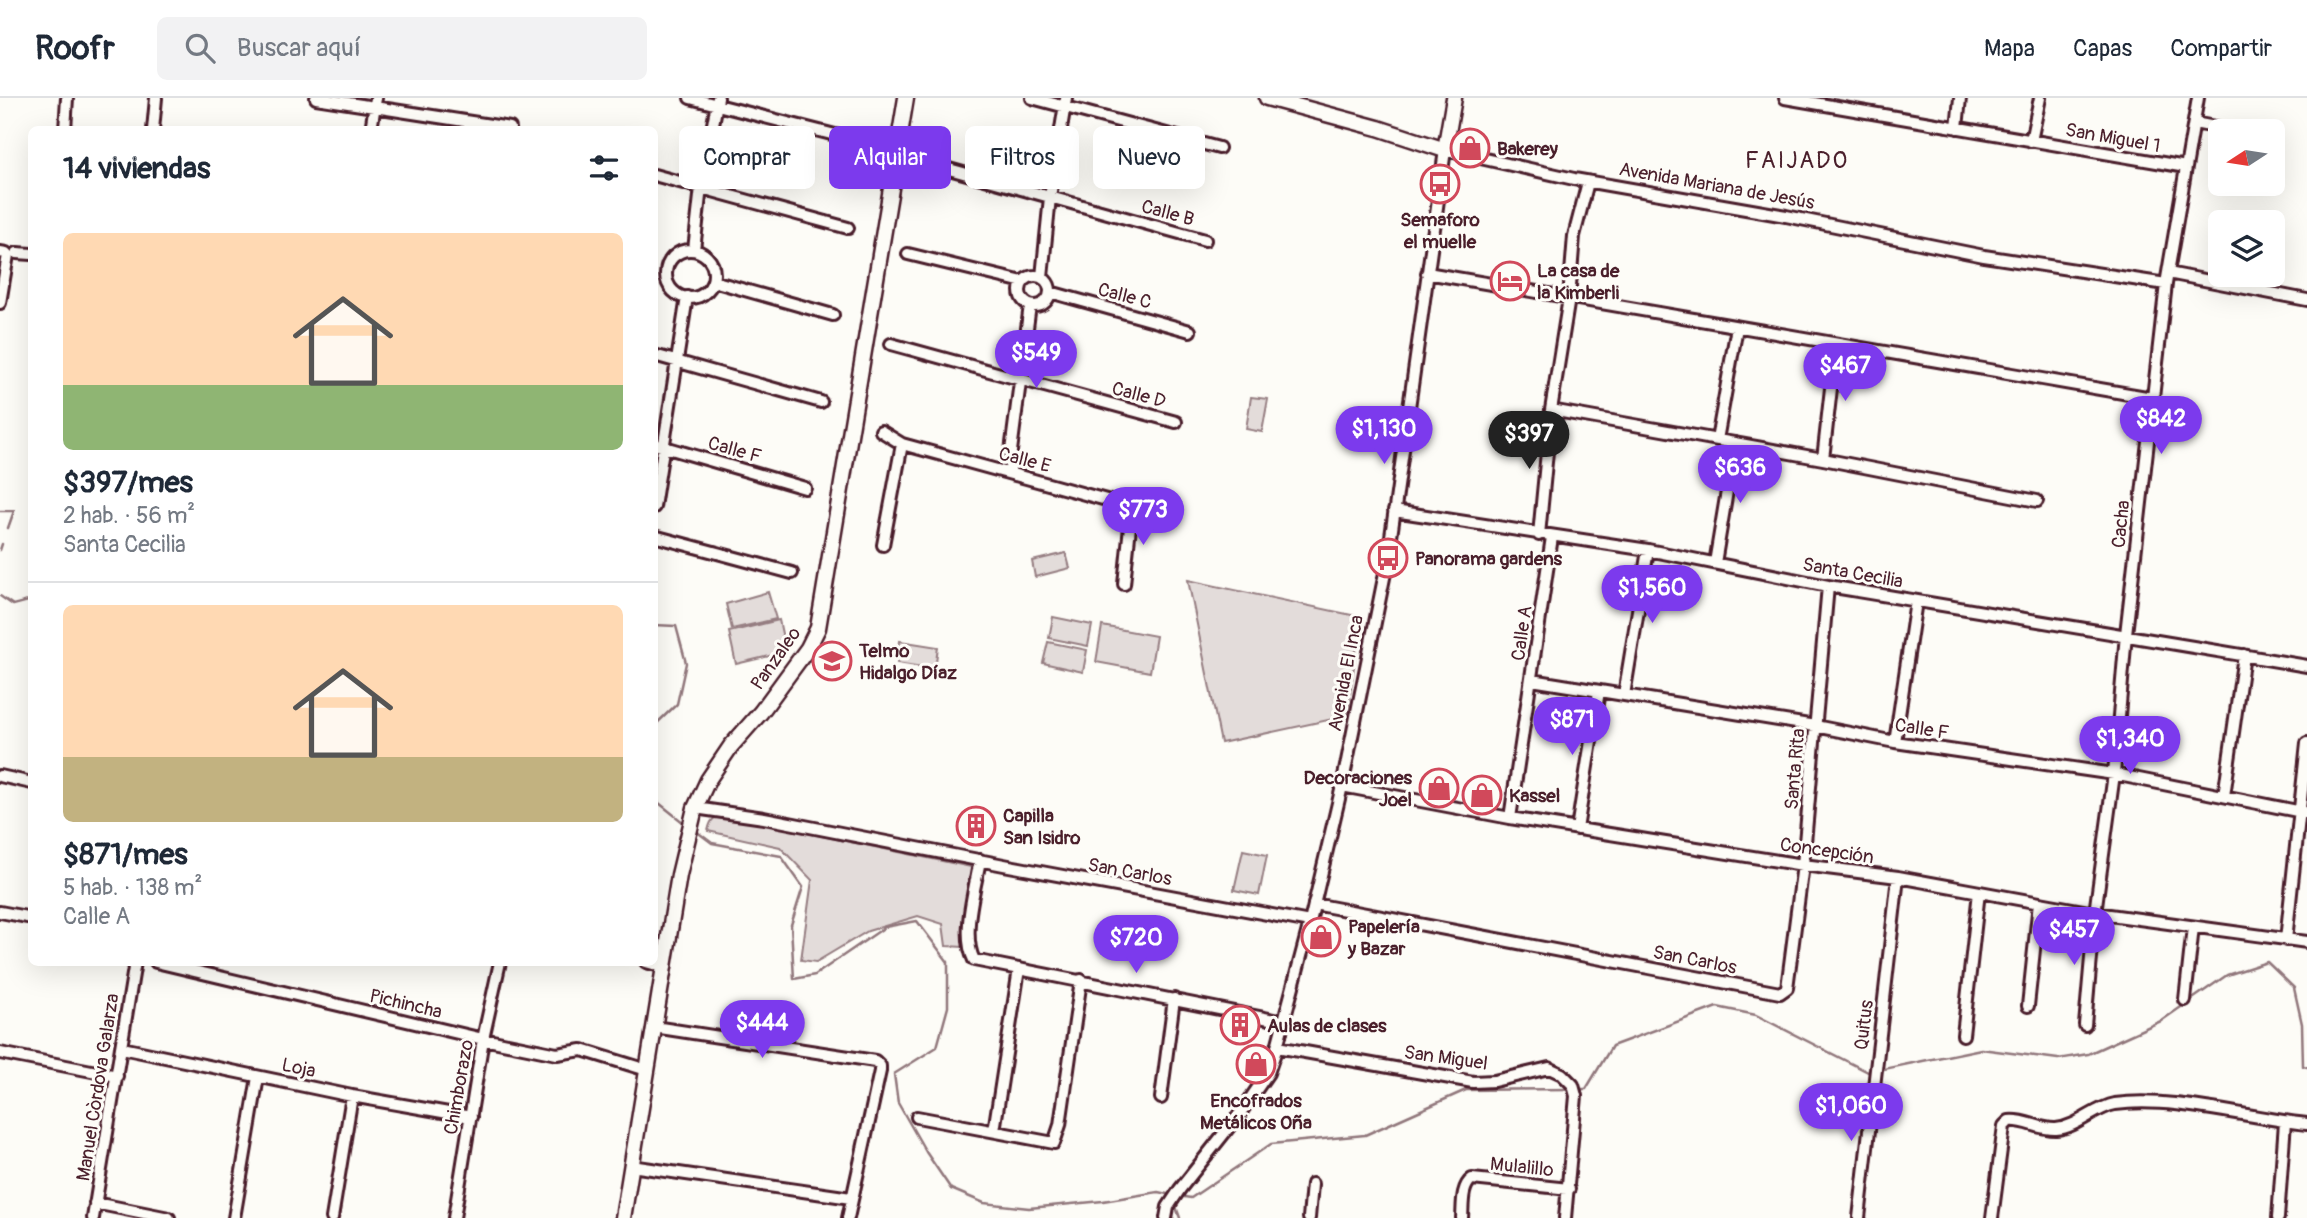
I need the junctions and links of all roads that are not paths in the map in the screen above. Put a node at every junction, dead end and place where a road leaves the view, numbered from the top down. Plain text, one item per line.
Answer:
1 (67, 98) edge
2 (156, 98) edge
3 (316, 98) edge
4 (690, 98) edge
5 (906, 98) edge
6 (1032, 98) edge
7 (1267, 98) edge
8 (1454, 98) edge
9 (1785, 98) edge
10 (1868, 98) edge
11 (1960, 98) edge
12 (2040, 98) edge
13 (2198, 98) edge
14 (717, 101) edge
15 (1065, 101) edge
16 (375, 103) edge
17 (1867, 112) junction
18 (2194, 123) junction
19 (65, 126) edge
20 (153, 126) edge
21 (372, 126) edge
22 (499, 126) edge
23 (712, 126) edge
24 (2208, 126) edge
25 (1957, 128) junction
26 (829, 133) edge
27 (2031, 141) junction
28 (1219, 148) dead end
29 (1445, 150) junction
30 (2186, 167) junction
31 (951, 170) edge
32 (658, 176) edge
33 (679, 181) edge
34 (1588, 182) junction
35 (701, 189) edge
36 (708, 189) edge
37 (1050, 197) junction
38 (848, 228) dead end
39 (1205, 240) dead end
40 (694, 250) junction
41 (8, 253) edge
42 (28, 254) edge
43 (908, 254) dead end
44 (658, 265) edge
45 (667, 267) junction
46 (1427, 273) junction
47 (1042, 277) junction
48 (2167, 279) junction
49 (713, 281) junction
50 (1023, 282) junction
51 (1050, 292) junction
52 (687, 297) junction
53 (1569, 298) junction
54 (2307, 300) edge
55 (0, 303) edge
56 (1030, 305) junction
57 (833, 315) dead end
58 (1737, 327) junction
59 (1190, 331) dead end
60 (891, 344) dead end
61 (1836, 344) junction
62 (658, 356) edge
63 (676, 360) junction
64 (1021, 380) junction
65 (2152, 398) junction
66 (821, 402) dead end
67 (1551, 410) junction
68 (1176, 422) dead end
69 (881, 431) dead end
70 (1717, 440) junction
71 (1735, 443) junction
72 (902, 444) junction
73 (659, 445) edge
74 (1824, 459) junction
75 (1010, 473) junction
76 (805, 488) dead end
77 (2037, 501) dead end
78 (1132, 506) junction
79 (1163, 510) dead end
80 (1394, 511) junction
81 (1539, 535) junction
82 (658, 537) edge
83 (1552, 537) junction
84 (883, 545) dead end
85 (1648, 550) junction
86 (1715, 563) junction
87 (792, 573) dead end
88 (1124, 584) dead end
89 (1828, 586) junction
90 (1916, 600) junction
91 (2126, 634) junction
92 (2244, 655) junction
93 (2307, 666) edge
94 (1532, 680) junction
95 (1599, 691) junction
96 (1624, 695) junction
97 (1815, 726) junction
98 (1895, 742) junction
99 (2307, 743) edge
100 (2115, 774) junction
101 (0, 776) edge
102 (28, 782) edge
103 (1342, 786) junction
104 (2224, 796) junction
105 (694, 811) junction
106 (2303, 812) edge
107 (1510, 818) junction
108 (1577, 828) junction
109 (980, 860) junction
110 (1803, 865) junction
111 (1898, 877) junction
112 (1979, 892) junction
113 (2039, 903) junction
114 (1314, 904) junction
115 (0, 912) edge
116 (2095, 913) junction
117 (28, 917) edge
118 (1310, 922) junction
119 (2193, 927) junction
120 (2286, 940) junction
121 (2307, 942) edge
122 (658, 965) edge
123 (134, 966) edge
124 (499, 966) edge
125 (664, 967) junction
126 (201, 968) edge
127 (1019, 969) junction
128 (1081, 980) junction
129 (1780, 993) joint
130 (1174, 999) junction
131 (2185, 1000) dead end
132 (2028, 1006) dead end
133 (1283, 1022) junction
134 (2084, 1025) dead end
135 (654, 1027) junction
136 (1963, 1035) dead end
137 (484, 1039) junction
138 (1277, 1047) junction
139 (121, 1048) junction
140 (0, 1053) edge
141 (647, 1069) junction
142 (117, 1076) junction
143 (258, 1077) junction
144 (352, 1096) junction
145 (1161, 1098) dead end
146 (471, 1116) junction
147 (916, 1117) dead end
148 (2284, 1122) junction
149 (2307, 1124) edge
150 (994, 1131) junction
151 (631, 1167) junction
152 (1312, 1184) dead end
153 (1569, 1189) junction
154 (851, 1198) junction
155 (95, 1203) junction
156 (1167, 1212) edge
157 (93, 1218) edge
158 (169, 1218) edge
159 (234, 1218) edge
160 (331, 1218) edge
161 (454, 1218) edge
162 (623, 1218) edge
163 (848, 1218) edge
164 (1309, 1218) edge
165 (1462, 1218) edge
166 (1565, 1218) edge
167 (1859, 1218) edge
168 (1992, 1218) edge
169 (2278, 1218) edge

1 - 19 street
2 - 20 street
3 - 16 street
4 - 14 street
5 - 105 street, Panzaleo
6 - 15 street
7 - 29 street, Avenida Mariana de Jesús
8 - 29 street, Avenida El Inca
9 - 17 street, San Miguel 1
10 - 17 street
11 - 25 street
12 - 27 street
13 - 18 street, Cacha
14 - 23 street
14 - 26 street
15 - 28 street
15 - 37 street
16 - 21 street
16 - 22 street
17 - 25 street, San Miguel 1
18 - 24 street
18 - 30 street, Cacha
25 - 27 street, San Miguel 1
27 - 30 street, San Miguel 1
29 - 34 street, Avenida Mariana de Jesús
29 - 46 street, Avenida El Inca
30 - 48 street, Cacha
31 - 37 street, Calle B
32 - 33 street
34 - 48 street, Avenida Mariana de Jesús
34 - 53 street
35 - 40 street
36 - 38 street
37 - 39 street, Calle B
37 - 47 street
40 - 45 street
40 - 49 street
41 - 42 street
41 - 55 street
43 - 50 street
44 - 45 street
45 - 52 street
46 - 53 street
46 - 80 street, Avenida El Inca
47 - 50 street
47 - 51 street
48 - 54 street, Avenida Mariana de Jesús
48 - 65 street, Cacha
49 - 52 street
49 - 57 street
50 - 56 street
51 - 56 street
51 - 59 street, Calle C
52 - 63 street
53 - 58 street
53 - 67 street
56 - 64 street
58 - 61 street
58 - 70 street
60 - 64 street, Calle D
61 - 65 street
61 - 74 street
62 - 63 street
63 - 66 street
63 - 73 street
64 - 68 street, Calle D
64 - 75 street
65 - 91 street, Cacha
67 - 70 street
67 - 81 street
69 - 72 street, Calle E
70 - 71 street
71 - 74 street
71 - 86 street
72 - 75 street, Calle E
72 - 84 street
73 - 76 street, Calle F
74 - 77 street
75 - 78 street, Calle E
78 - 79 street, Calle E
78 - 88 street
80 - 81 street, Santa Cecilia
80 - 103 street, Avenida El Inca
81 - 83 street, Santa Cecilia
82 - 87 street
83 - 85 street, Santa Cecilia
83 - 94 street, Calle A
85 - 86 street, Santa Cecilia
85 - 96 street
86 - 89 street, Santa Cecilia
89 - 90 street, Santa Cecilia
89 - 97 street, Santa Rita
90 - 91 street, Santa Cecilia
90 - 98 street
91 - 92 street, Santa Cecilia
91 - 100 street, Cacha
92 - 93 street, Santa Cecilia
92 - 104 street
94 - 95 street, Calle F
94 - 107 street, Calle A
95 - 96 street, Calle F
95 - 108 street
96 - 97 street, Calle F
97 - 98 street, Calle F
97 - 110 street, Santa Rita
98 - 100 street, Calle F
99 - 106 street
100 - 104 street, Calle F
100 - 116 street, Cacha
101 - 102 street
103 - 107 street, Concepción
103 - 114 street, Avenida El Inca
104 - 106 street, Calle F
105 - 109 street, San Carlos
105 - 125 street, Panzaleo
106 - 120 street
107 - 108 street, Concepción
108 - 110 street, Concepción
109 - 118 street, San Carlos
109 - 127 street
110 - 111 street, Concepción
110 - 129 street, Santa Rita
111 - 112 street, Concepción
111 - 167 street, Quitus
112 - 113 street, Concepción
112 - 136 street
113 - 116 street, Concepción
113 - 132 street
114 - 118 street, Avenida El Inca
114 - 129 street, San Carlos
115 - 117 street
116 - 119 street, Concepción
116 - 134 street, Cacha
118 - 133 street, Avenida El Inca
119 - 120 street, Concepción
119 - 131 street
120 - 121 street, Concepción
122 - 125 street
123 - 139 street, Manuel Còrdova Galarza
124 - 137 street, Chimborazo
125 - 135 street, Panzaleo
126 - 137 street, Pichincha
127 - 128 street
127 - 150 street
128 - 130 street
128 - 150 street
130 - 133 street
130 - 145 street
133 - 138 street, Avenida El Inca
135 - 141 street, Panzaleo
135 - 154 street
137 - 141 street, Pichincha
137 - 146 street, Chimborazo
138 - 153 street, San Miguel
138 - 156 street, Avenida El Inca
139 - 142 street, Manuel Còrdova Galarza
139 - 143 street, Loja
140 - 142 street
141 - 151 street, Panzaleo
142 - 155 street, Manuel Còrdova Galarza
143 - 144 street, Loja
143 - 159 street
144 - 146 street, Loja
144 - 160 street
146 - 161 street, Chimborazo
147 - 150 street
148 - 149 street
148 - 168 street
148 - 169 street
151 - 154 street
151 - 162 street, Panzaleo
152 - 164 street
153 - 165 street, Mulalillo
153 - 166 street, San Miguel
154 - 163 street
155 - 157 street, Manuel Còrdova Galarza
155 - 158 street

